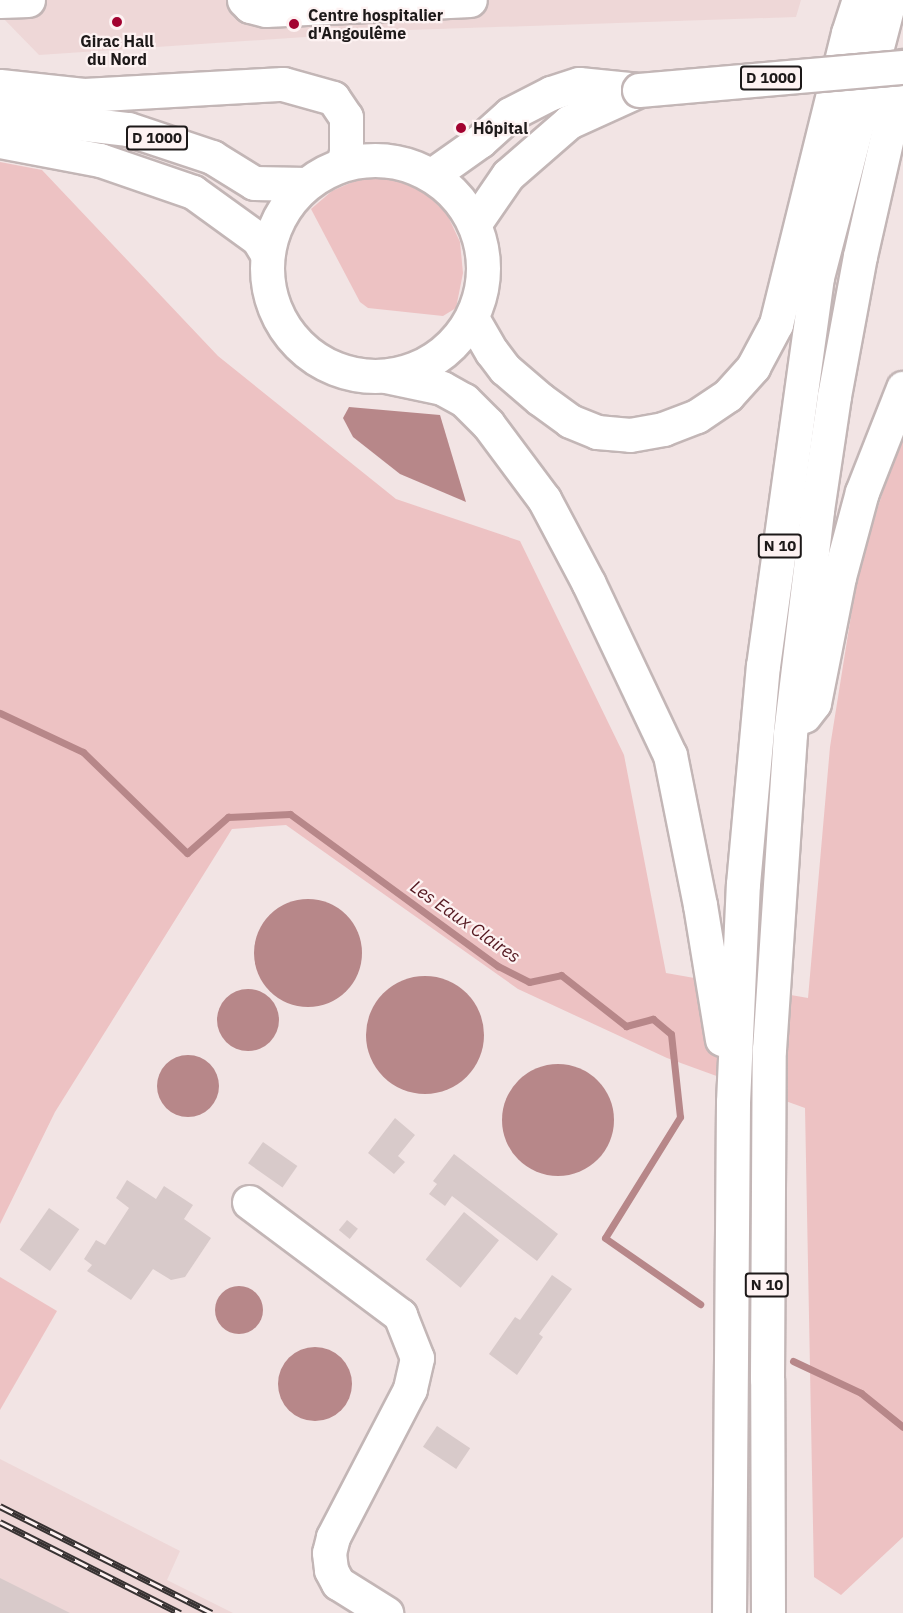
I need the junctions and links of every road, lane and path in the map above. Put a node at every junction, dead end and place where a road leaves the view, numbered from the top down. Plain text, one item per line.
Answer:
1 (28, 0) edge
2 (244, 0) edge
3 (470, 0) edge
4 (859, 0) edge
5 (889, 0) edge
6 (0, 1) edge
7 (903, 67) edge
8 (0, 86) edge
9 (639, 90) junction
10 (0, 114) edge
11 (0, 141) edge
12 (343, 164) junction
13 (432, 175) junction
14 (306, 184) junction
15 (475, 223) junction
16 (267, 254) junction
17 (472, 318) junction
18 (386, 376) junction
19 (903, 388) edge
20 (790, 735) junction
21 (733, 1102) junction
22 (249, 1202) dead end
23 (387, 1613) edge
24 (729, 1613) edge
25 (768, 1613) edge

1 - 6 main road
2 - 3 main road
4 - 17 main road
5 - 21 main road, N 10
7 - 9 main road, D 1000, bridge
7 - 20 main road, N 10
8 - 12 main road
9 - 13 main road, D 1000
9 - 15 main road, D 1000
10 - 14 main road, D 1000
11 - 16 main road, D 1000
12 - 13 main road
12 - 14 main road
13 - 15 main road
14 - 16 main road
15 - 17 main road
16 - 18 main road
17 - 18 main road
18 - 21 main road
19 - 20 main road
20 - 25 main road, N 10
21 - 24 main road, N 10
22 - 23 main road

